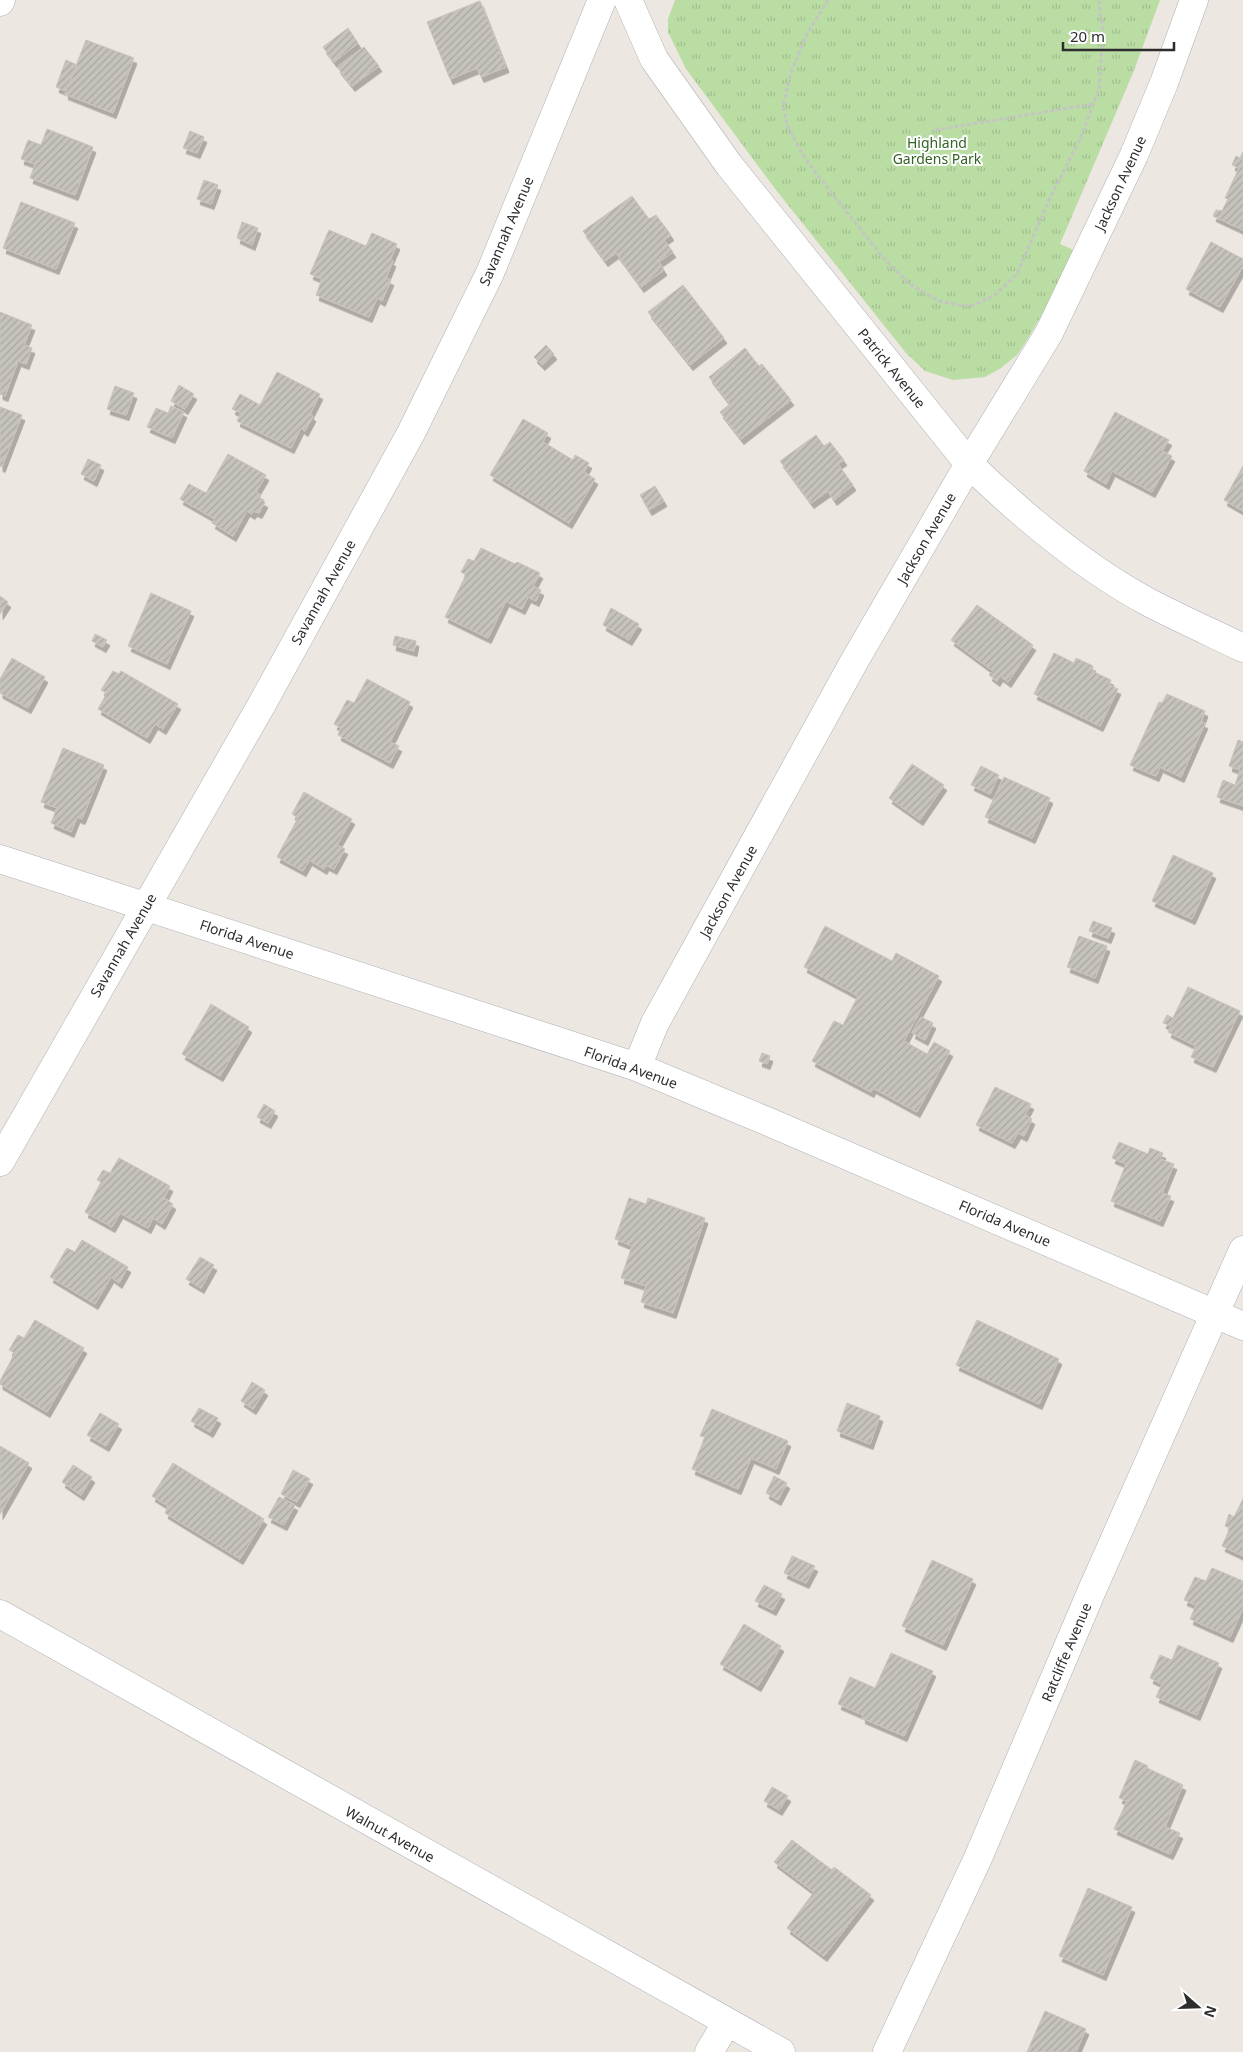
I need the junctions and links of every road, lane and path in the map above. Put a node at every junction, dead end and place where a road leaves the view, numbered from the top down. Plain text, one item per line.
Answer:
1 (602, 0) edge
2 (628, 0) edge
3 (828, 0) edge
4 (1099, 0) edge
5 (1194, 0) edge
6 (1094, 104) junction
7 (936, 130) dead end
8 (969, 464) junction
9 (1243, 648) edge
10 (0, 859) edge
11 (146, 905) junction
12 (637, 1067) junction
13 (0, 1162) edge
14 (1243, 1250) edge
15 (1215, 1314) junction
16 (1243, 1326) edge
17 (0, 1614) edge
18 (727, 2022) junction
19 (709, 2052) edge
20 (781, 2052) edge
21 (887, 2052) edge

1 - 11 street, Savannah Avenue
2 - 8 street, Patrick Avenue
3 - 6 path
4 - 6 path
5 - 8 street, Jackson Avenue
6 - 7 path
8 - 9 street, Patrick Avenue
8 - 12 street, Jackson Avenue
10 - 11 street, Florida Avenue
11 - 12 street, Florida Avenue
11 - 13 street, Savannah Avenue
12 - 15 street, Florida Avenue
14 - 15 street, Ratcliffe Avenue
15 - 16 street, Florida Avenue
15 - 21 street, Ratcliffe Avenue
17 - 18 street, Walnut Avenue
18 - 19 street
18 - 20 street, Walnut Avenue

